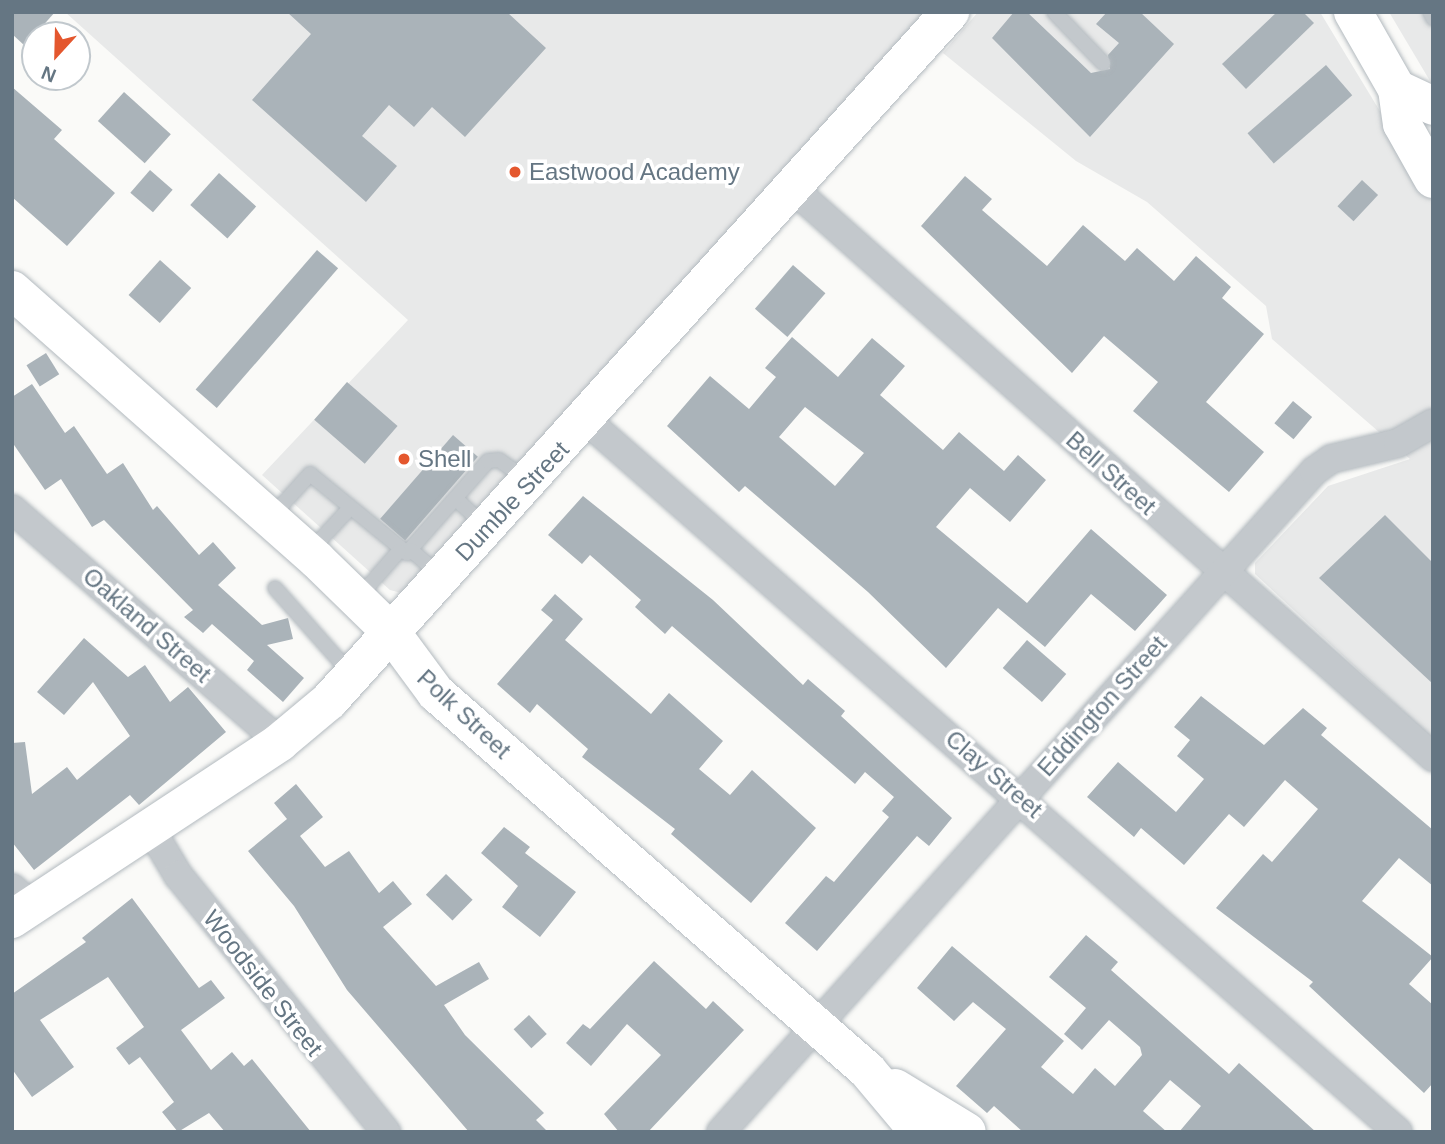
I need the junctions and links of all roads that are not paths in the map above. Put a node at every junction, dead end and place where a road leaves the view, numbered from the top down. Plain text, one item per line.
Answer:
1 (950, 12) edge
2 (1054, 12) edge
3 (1353, 12) edge
4 (1430, 12) edge
5 (1433, 18) edge
6 (1104, 63) dead end
7 (1397, 89) junction
8 (1433, 106) edge
9 (1433, 179) edge
10 (791, 187) junction
11 (12, 290) edge
12 (586, 420) junction
13 (1433, 423) edge
14 (530, 481) junction
15 (456, 499) junction
16 (350, 508) junction
17 (12, 509) edge
18 (270, 518) junction
19 (487, 528) junction
20 (405, 550) junction
21 (308, 554) junction
22 (1222, 573) junction
23 (442, 577) junction
24 (275, 588) dead end
25 (357, 599) junction
26 (391, 632) junction
27 (352, 676) junction
28 (280, 743) junction
29 (1433, 757) edge
30 (1020, 797) junction
31 (150, 828) junction
32 (19, 904) edge
33 (817, 1025) junction
34 (867, 1070) junction
35 (386, 1132) edge
36 (720, 1132) edge
37 (919, 1132) edge
38 (967, 1132) edge
39 (1398, 1132) edge

1 - 10 main road, Dumble Street
2 - 6 lane
3 - 7 main road
4 - 5 lane
7 - 8 main road
7 - 9 main road
10 - 12 main road, Dumble Street
10 - 22 street, Bell Street
11 - 18 main road, Polk Street
12 - 14 main road, Dumble Street
12 - 30 street, Clay Street
13 - 22 street, Eddington Street
14 - 15 lane
14 - 19 main road, Dumble Street
15 - 19 lane
15 - 20 lane
16 - 18 lane
16 - 20 lane
16 - 21 lane
17 - 28 street, Oakland Street
18 - 21 main road, Polk Street
19 - 23 main road, Dumble Street
20 - 23 lane
20 - 25 lane
21 - 25 main road, Polk Street
22 - 29 street, Bell Street
22 - 30 street, Eddington Street
23 - 26 main road, Dumble Street
24 - 27 lane
25 - 26 main road, Polk Street
26 - 27 main road, Dumble Street
26 - 33 main road, Polk Street
27 - 28 main road, Dumble Street
28 - 31 main road, Dumble Street
30 - 33 street, Eddington Street
30 - 39 street, Clay Street
31 - 32 main road, Dumble Street
31 - 35 street, Woodside Street
33 - 34 main road, Polk Street
33 - 36 street, Eddington Street
34 - 37 main road, Polk Street
34 - 38 main road, Polk Street

